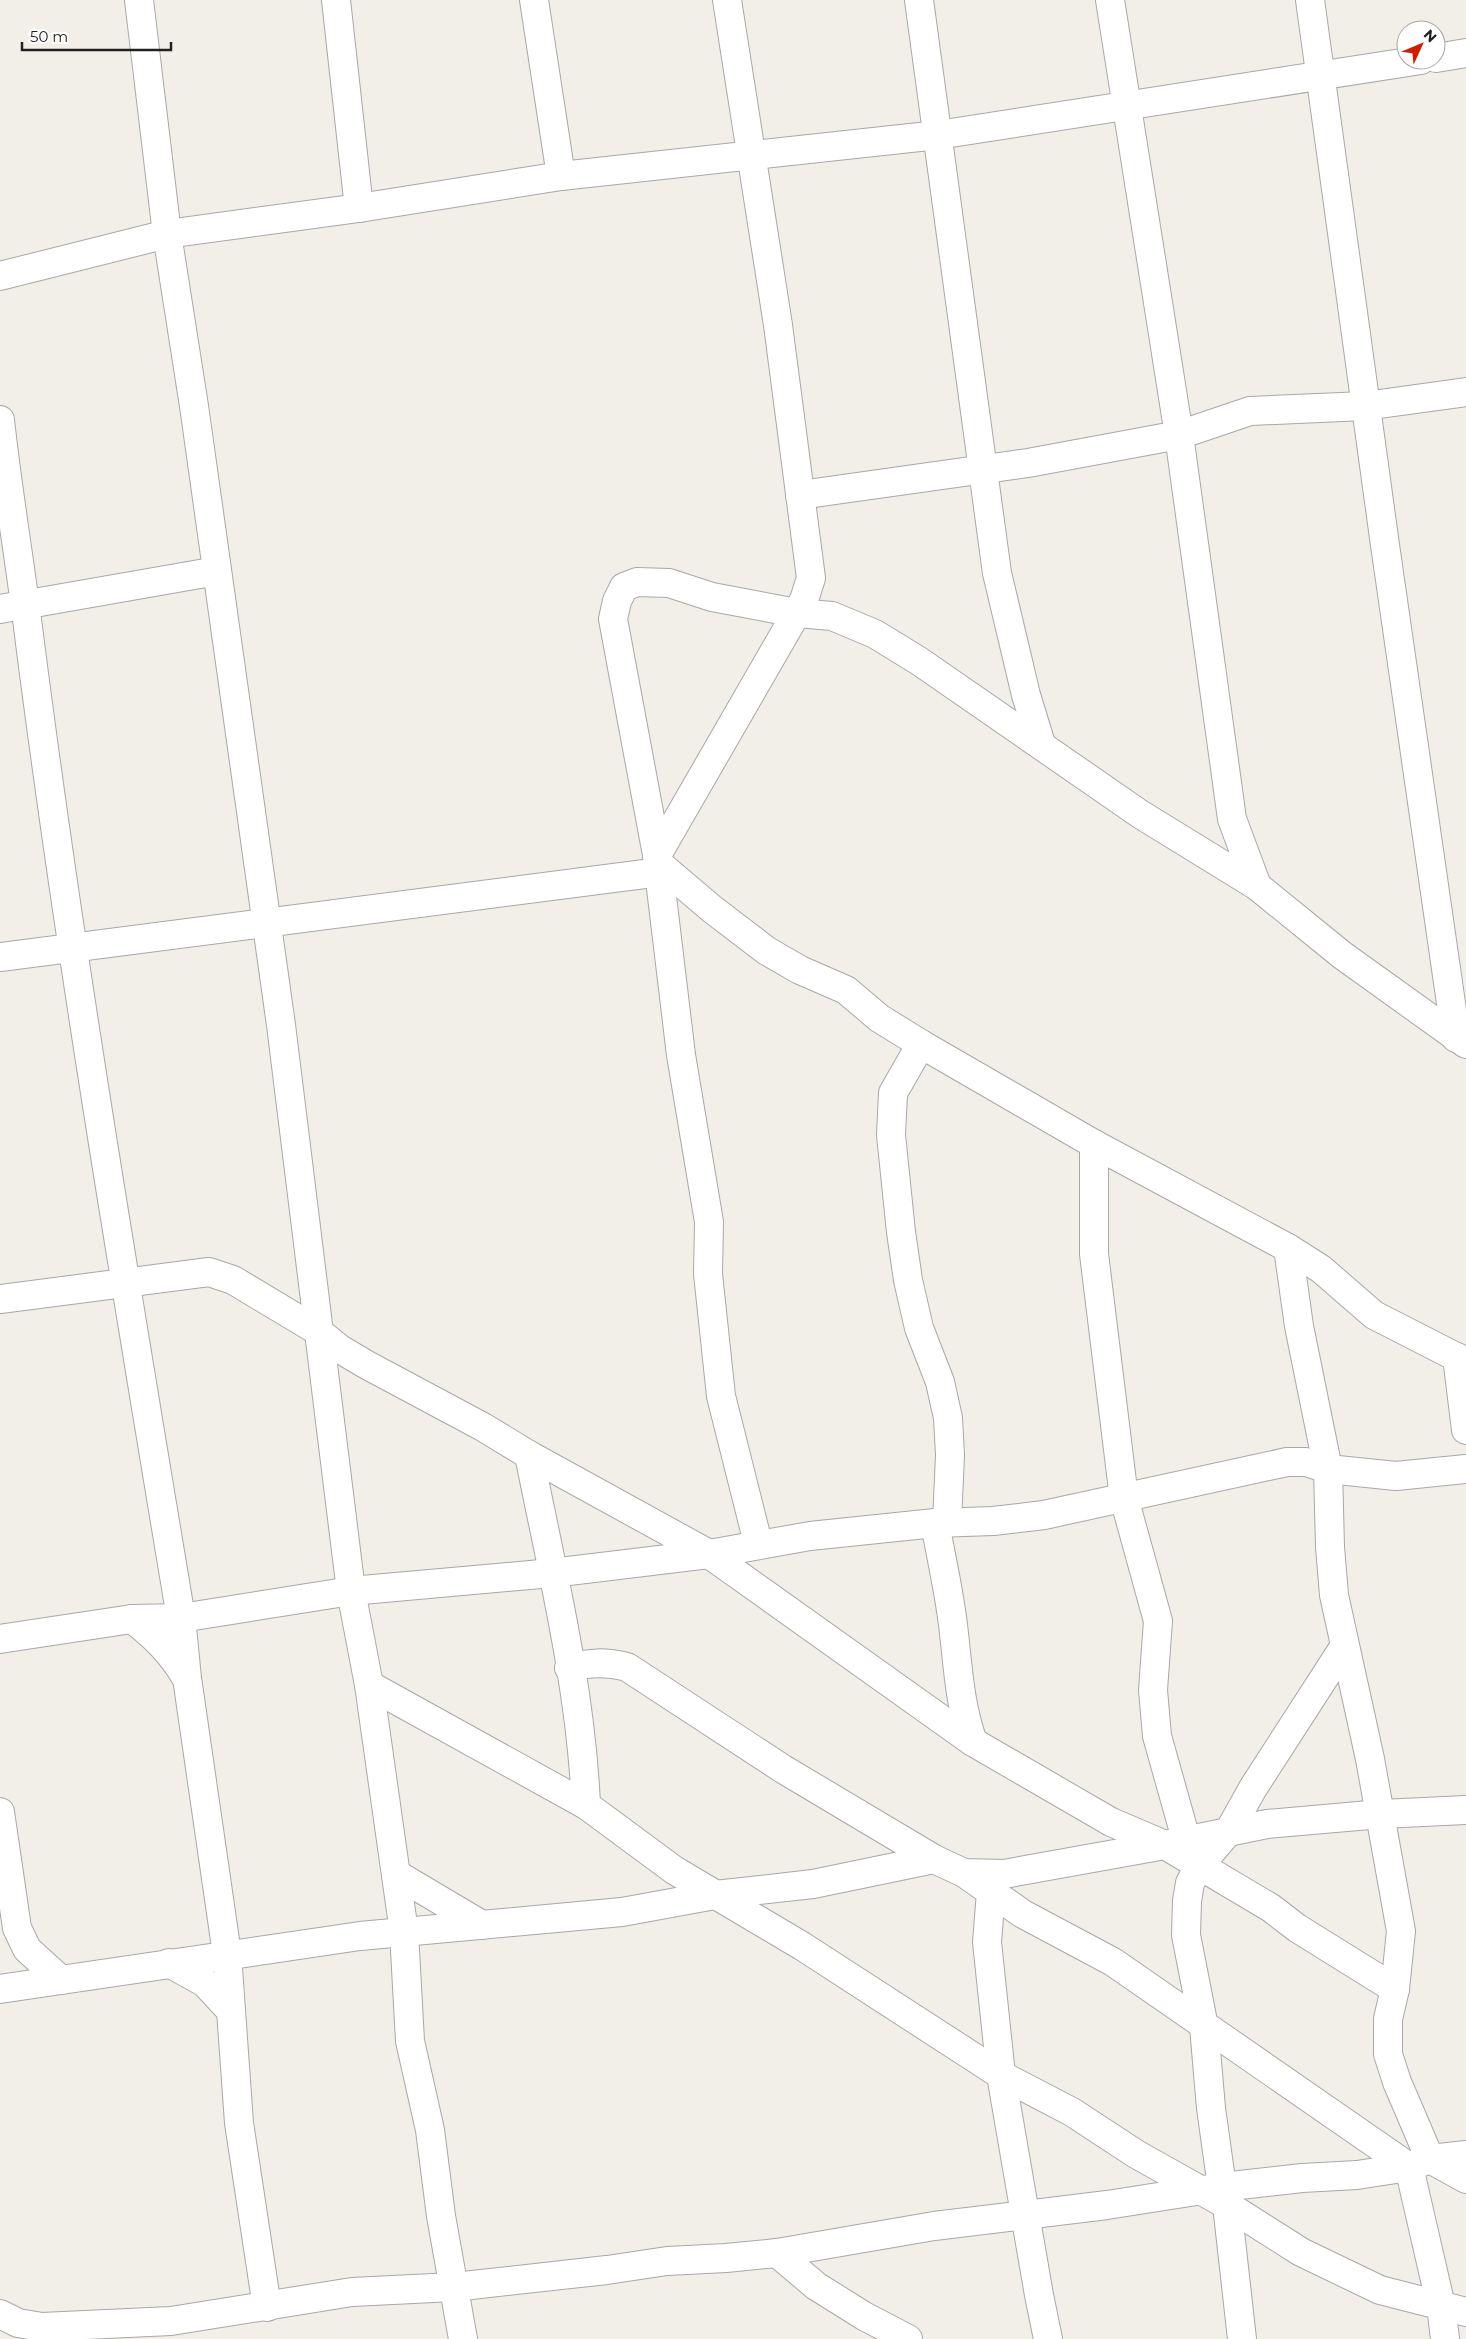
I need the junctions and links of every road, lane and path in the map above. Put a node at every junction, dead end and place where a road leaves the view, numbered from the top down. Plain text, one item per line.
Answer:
1 (139, 0) edge
2 (336, 0) edge
3 (534, 0) edge
4 (727, 0) edge
5 (919, 0) edge
6 (1110, 0) edge
7 (1310, 0) edge
8 (1466, 53) edge
9 (1446, 56) edge
10 (1396, 64) edge
11 (1320, 75) junction
12 (1126, 106) junction
13 (938, 136) junction
14 (750, 156) junction
15 (561, 176) junction
16 (359, 208) junction
17 (167, 234) junction
18 (0, 276) edge
19 (1466, 392) edge
20 (1365, 406) junction
21 (0, 420) edge
22 (1179, 436) junction
23 (982, 469) junction
24 (800, 495) junction
25 (217, 571) junction
26 (811, 578) junction
27 (13, 607) edge
28 (797, 613) junction
29 (832, 616) junction
30 (1041, 744) junction
31 (659, 864) junction
32 (1258, 886) junction
33 (266, 922) junction
34 (73, 947) junction
35 (0, 957) edge
36 (1461, 1041) edge
37 (921, 1044) junction
38 (1094, 1144) junction
39 (117, 1232) junction
40 (1288, 1248) junction
41 (167, 1277) junction
42 (125, 1282) junction
43 (0, 1299) edge
44 (318, 1331) junction
45 (1462, 1359) edge
46 (1466, 1430) edge
47 (528, 1455) junction
48 (1328, 1468) junction
49 (1466, 1470) edge
50 (1124, 1498) junction
51 (941, 1523) junction
52 (758, 1543) junction
53 (709, 1554) junction
54 (552, 1573) junction
55 (351, 1591) junction
56 (181, 1618) junction
57 (132, 1619) junction
58 (0, 1639) edge
59 (1344, 1647) junction
60 (570, 1668) junction
61 (187, 1678) junction
62 (369, 1685) junction
63 (972, 1742) junction
64 (586, 1806) junction
65 (1466, 1810) edge
66 (0, 1812) edge
67 (1381, 1814) junction
68 (1229, 1831) junction
69 (1176, 1842) junction
70 (934, 1859) junction
71 (1199, 1866) junction
72 (396, 1874) junction
73 (964, 1874) junction
74 (991, 1892) junction
75 (716, 1895) junction
76 (482, 1925) junction
77 (404, 1932) junction
78 (227, 1954) junction
79 (169, 1963) junction
80 (61, 1980) junction
81 (0, 1989) edge
82 (1395, 1989) junction
83 (231, 2011) junction
84 (1204, 2027) junction
85 (1001, 2075) junction
86 (1466, 2155) edge
87 (1420, 2163) junction
88 (1466, 2179) edge
89 (1216, 2194) junction
90 (1026, 2215) junction
91 (777, 2253) junction
92 (454, 2287) junction
93 (267, 2307) junction
94 (1454, 2309) edge
95 (23, 2326) edge
96 (463, 2339) edge
97 (908, 2339) edge
98 (1048, 2339) edge
99 (1242, 2339) edge
100 (1445, 2339) edge

1 - 17 street
2 - 16 street
3 - 15 street
4 - 14 street
5 - 13 street
6 - 12 street
7 - 11 street
8 - 9 street
10 - 11 street
11 - 12 street
11 - 20 street
12 - 13 street
12 - 22 street
13 - 14 street
13 - 23 street
14 - 15 street
14 - 24 street
15 - 16 street
16 - 17 street
17 - 18 street
17 - 25 street
19 - 20 street
20 - 22 street
20 - 36 street
21 - 27 street
22 - 23 street
22 - 32 street
23 - 24 street
23 - 30 street
24 - 26 street
25 - 27 street
25 - 33 street
26 - 28 street
26 - 29 street
27 - 34 street
28 - 29 street
28 - 31 street
28 - 31 street
29 - 30 street
30 - 32 street
31 - 33 street
31 - 37 street
31 - 52 street
32 - 36 street
33 - 34 street
33 - 44 street
34 - 35 street
34 - 39 street
37 - 38 street
37 - 51 street
38 - 40 street
38 - 50 street
39 - 41 street
39 - 42 street
40 - 45 street
40 - 48 street
41 - 42 street
41 - 44 street
42 - 43 street
42 - 56 street
44 - 47 street
44 - 55 street
45 - 46 street
47 - 53 street
47 - 54 street
48 - 49 street
48 - 50 street
48 - 59 street
50 - 51 street
50 - 69 street
51 - 52 street
51 - 63 street
52 - 53 street
53 - 54 street
53 - 63 street
54 - 55 street
54 - 60 street
55 - 56 street
55 - 62 street
56 - 57 street
56 - 61 street
57 - 58 street
57 - 61 street
59 - 67 street
59 - 68 street
60 - 64 street
60 - 70 street
61 - 78 street
62 - 64 street
62 - 72 street
63 - 69 street
64 - 75 street
65 - 67 street
66 - 80 street
67 - 68 street
67 - 82 street
68 - 69 street
68 - 71 street
69 - 71 street
69 - 73 street
70 - 73 street
70 - 75 street
71 - 82 street
71 - 84 street
72 - 76 street
72 - 77 street
73 - 74 street
74 - 84 street
74 - 85 street
75 - 76 street
75 - 85 street
76 - 77 street
77 - 78 street
77 - 92 street
78 - 79 street
78 - 83 street
79 - 80 street
79 - 83 street
80 - 81 street
82 - 87 street
83 - 93 street
84 - 87 street
84 - 89 street
85 - 89 street
85 - 90 street
86 - 87 street
87 - 88 street
87 - 89 street
87 - 94 street
89 - 90 street
89 - 94 street
89 - 99 street
90 - 91 street
90 - 98 street
91 - 92 street
91 - 97 street
92 - 93 street
92 - 96 street
93 - 95 street
94 - 100 street

